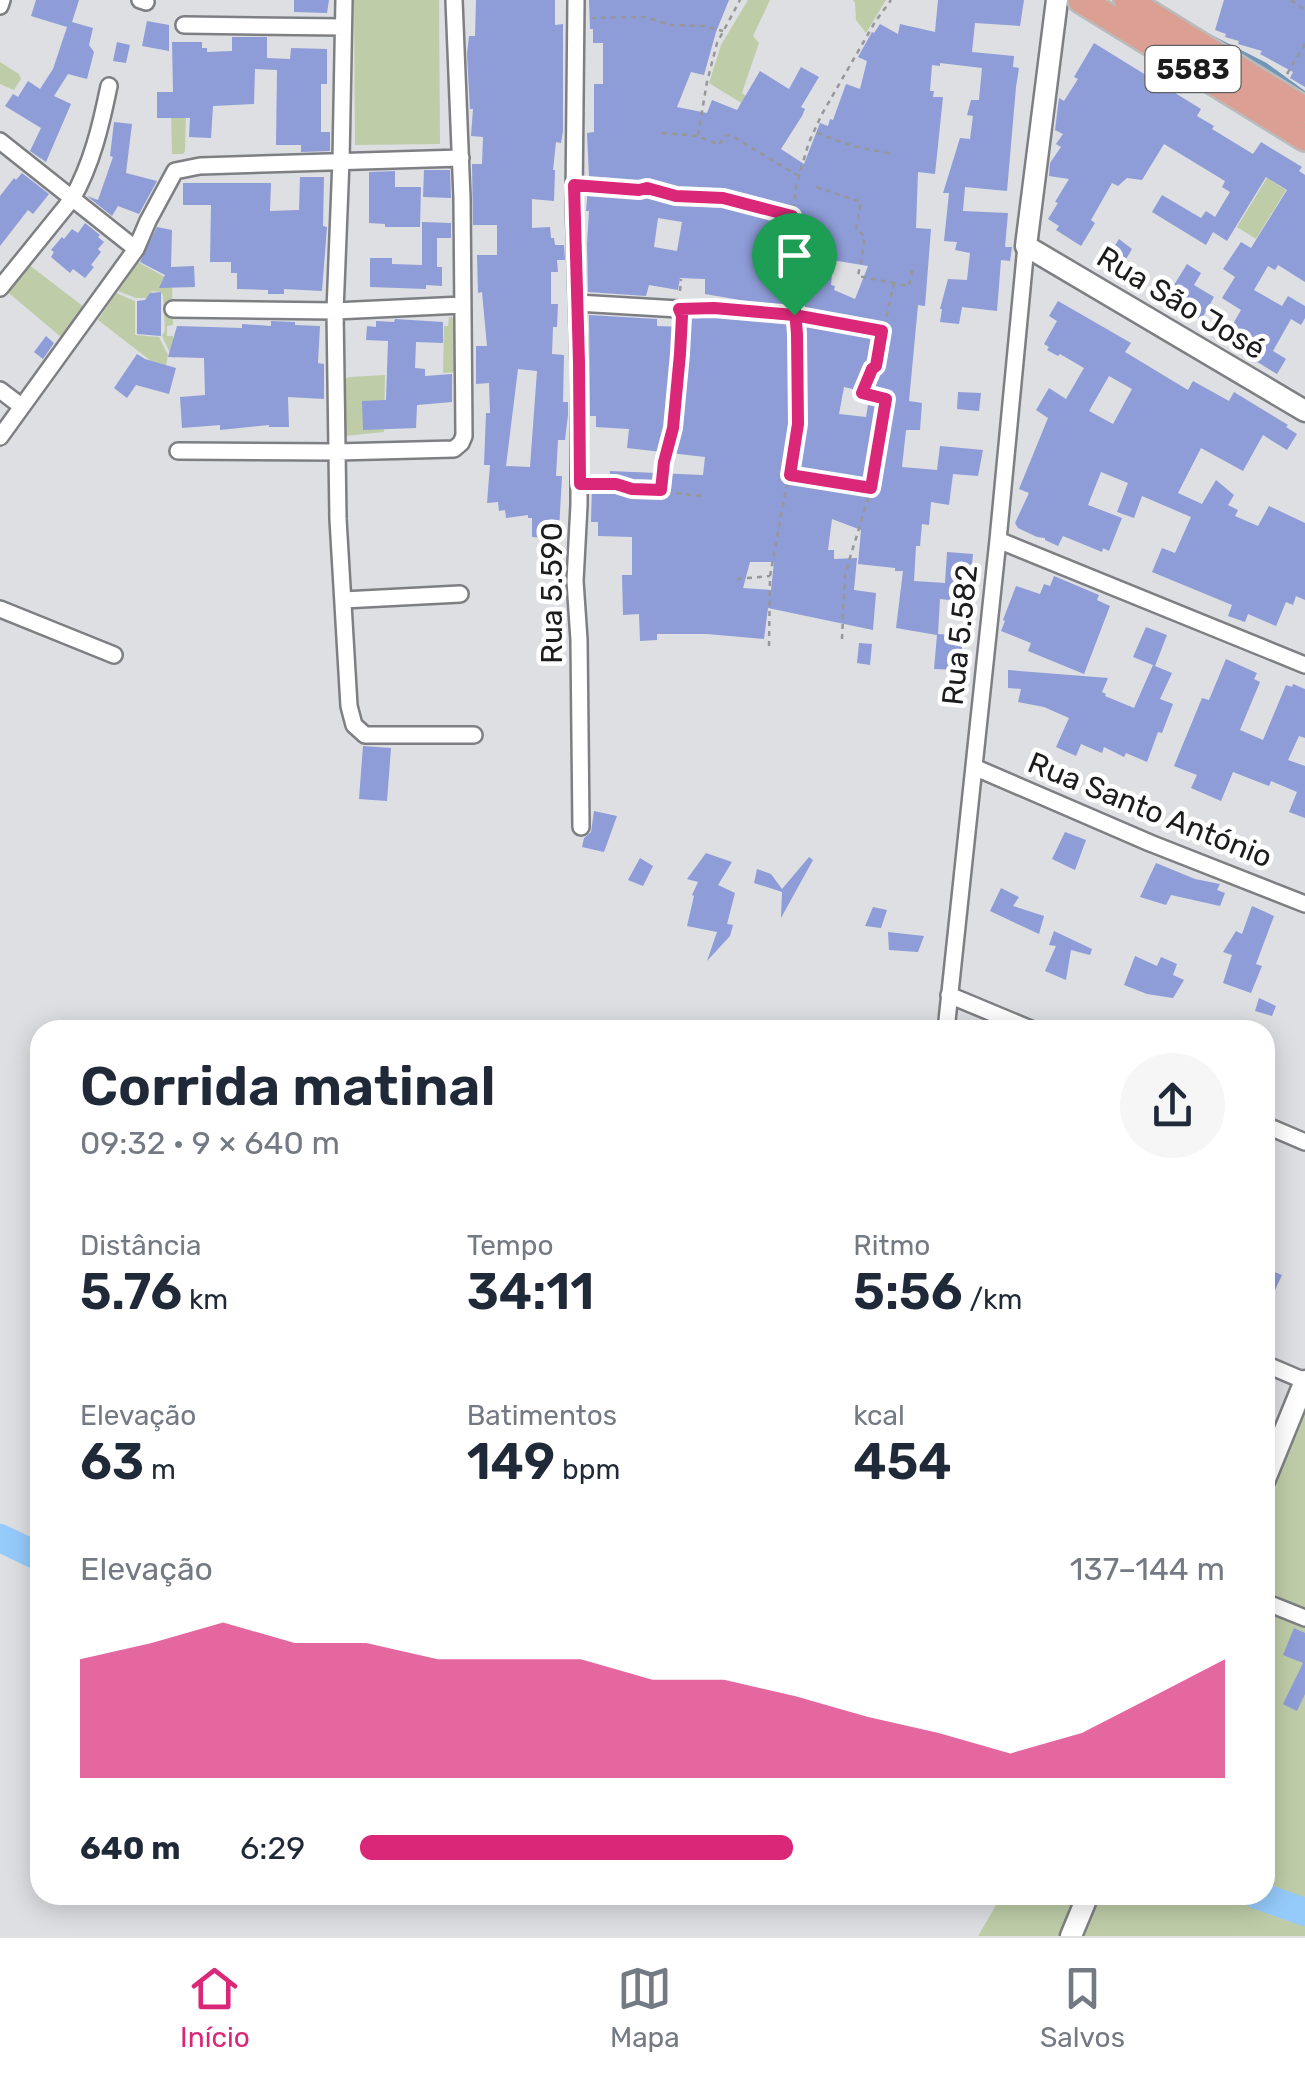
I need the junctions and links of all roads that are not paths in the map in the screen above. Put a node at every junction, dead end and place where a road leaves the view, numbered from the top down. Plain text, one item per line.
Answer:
1 (344, 0) edge
2 (454, 0) edge
3 (576, 0) edge
4 (1057, 0) edge
5 (1081, 0) edge
6 (1127, 0) edge
7 (184, 26) dead end
8 (343, 27) junction
9 (109, 86) dead end
10 (1305, 110) edge
11 (1305, 138) edge
12 (0, 141) edge
13 (461, 158) junction
14 (341, 160) junction
15 (72, 200) junction
16 (1026, 246) junction
17 (136, 249) junction
18 (0, 288) edge
19 (577, 304) junction
20 (462, 305) junction
21 (173, 309) dead end
22 (679, 309) road end
23 (335, 311) junction
24 (0, 390) edge
25 (21, 406) junction
26 (1305, 411) edge
27 (0, 437) edge
28 (178, 451) dead end
29 (336, 452) junction
30 (998, 540) junction
31 (460, 594) dead end
32 (343, 600) junction
33 (0, 609) edge
34 (114, 655) dead end
35 (1305, 665) edge
36 (474, 735) dead end
37 (974, 767) junction
38 (582, 827) dead end
39 (1305, 904) edge
40 (949, 996) junction
41 (947, 1020) edge
42 (1008, 1020) edge
43 (1275, 1129) edge
44 (1305, 1142) edge
45 (1275, 1368) edge
46 (1305, 1381) edge
47 (1275, 1454) edge
48 (1275, 1606) edge
49 (1305, 1618) edge
50 (1084, 1905) edge
51 (1071, 1936) edge

1 - 8 street
2 - 13 street
3 - 19 street, Rua 5.590
4 - 16 street
5 - 11 highway, 5583
6 - 10 highway, 5583
7 - 8 street
8 - 14 street
9 - 15 street
12 - 15 street
13 - 14 street
13 - 20 street
14 - 17 street
14 - 23 street
15 - 17 street
15 - 18 street
16 - 26 street, Rua São José
16 - 30 street, Rua 5.582
17 - 25 street
19 - 22 street
19 - 38 street, Rua 5.590
20 - 23 street
20 - 29 street
21 - 23 street
23 - 29 street
24 - 25 street
25 - 27 street
28 - 29 street
29 - 32 street
30 - 35 street
30 - 37 street, Rua 5.582
31 - 32 street
32 - 36 street
33 - 34 street
37 - 39 street, Rua Santo António
37 - 40 street, Rua 5.582
40 - 41 street, Rua 5.582
40 - 42 street
43 - 44 street
45 - 46 street
46 - 47 street
48 - 49 street
50 - 51 street

